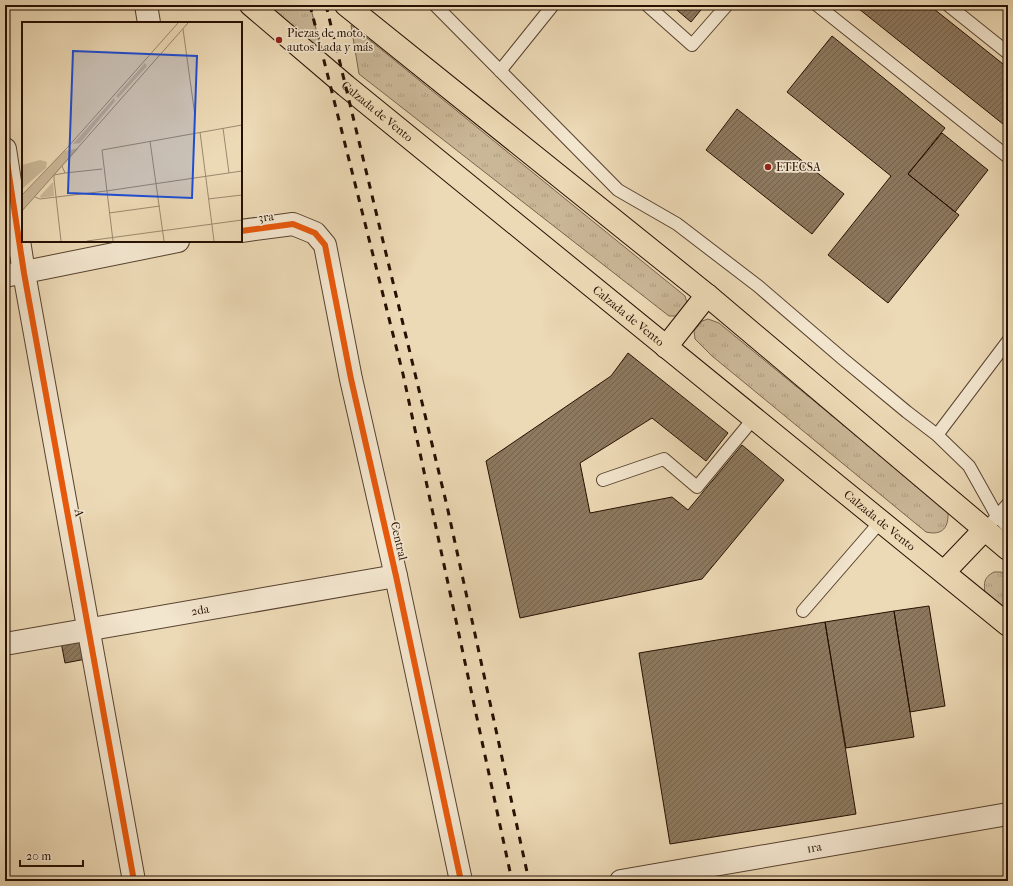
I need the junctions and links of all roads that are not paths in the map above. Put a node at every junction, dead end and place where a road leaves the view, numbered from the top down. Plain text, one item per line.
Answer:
1 (146, 5) edge
2 (251, 5) edge
3 (346, 5) edge
4 (435, 5) edge
5 (553, 5) edge
6 (647, 5) edge
7 (727, 5) edge
8 (817, 5) edge
9 (948, 5) edge
10 (149, 22) edge
11 (1008, 53) edge
12 (500, 71) junction
13 (5, 149) edge
14 (1008, 157) edge
15 (293, 224) joint
16 (242, 231) edge
17 (173, 242) edge
18 (15, 275) edge
19 (706, 295) junction
20 (1008, 341) edge
21 (666, 347) junction
22 (754, 418) junction
23 (937, 435) junction
24 (603, 480) dead end
25 (1008, 504) edge
26 (880, 521) junction
27 (991, 523) junction
28 (1008, 527) edge
29 (1008, 549) edge
30 (944, 572) junction
31 (396, 576) junction
32 (803, 611) dead end
33 (1008, 625) edge
34 (89, 630) junction
35 (5, 644) edge
36 (1008, 814) edge
37 (134, 881) edge
38 (460, 881) edge
39 (621, 881) edge

1 - 10 street
2 - 21 main road, Calzada de Vento
3 - 19 main road
4 - 12 lane
5 - 12 lane
6 - 7 lane
8 - 14 lane
9 - 11 lane
12 - 23 lane
13 - 18 street, A
15 - 16 street, 3ra
15 - 31 street, Central
17 - 18 street
18 - 34 street, A
19 - 21 main road
19 - 27 main road
20 - 23 lane
21 - 22 main road, Calzada de Vento
22 - 24 lane
22 - 26 main road, Calzada de Vento
23 - 27 lane
25 - 27 lane
26 - 30 main road, Calzada de Vento
26 - 32 lane
27 - 28 lane
27 - 29 main road
27 - 30 main road
30 - 33 main road, Calzada de Vento
31 - 34 street, 2da
31 - 38 street, Central
34 - 35 street, 2da
34 - 37 street, A
36 - 39 street, 1ra

